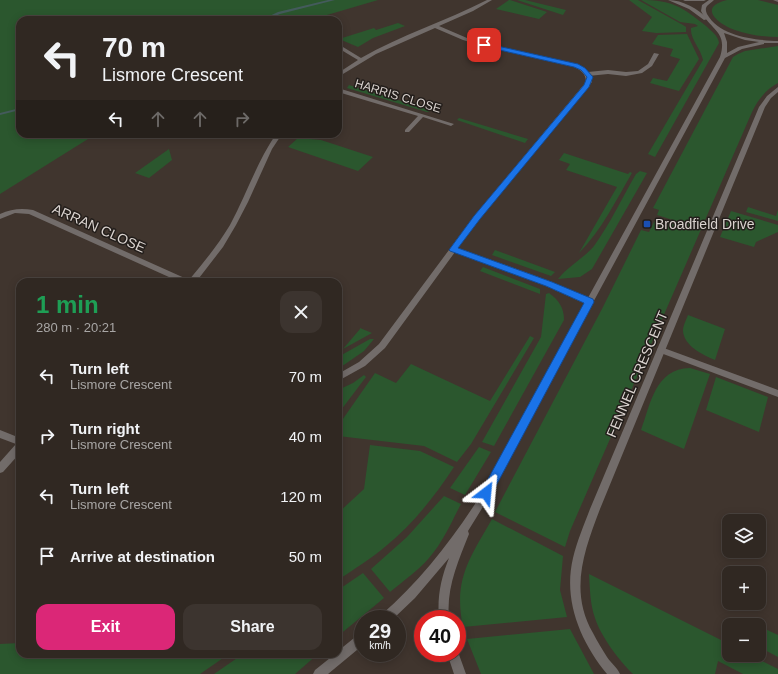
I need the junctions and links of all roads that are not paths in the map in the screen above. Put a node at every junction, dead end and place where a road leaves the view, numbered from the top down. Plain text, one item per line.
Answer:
1 (490, 0) edge
2 (670, 0) edge
3 (685, 0) edge
4 (704, 0) edge
5 (712, 0) edge
6 (775, 0) edge
7 (778, 0) edge
8 (706, 19) junction
9 (435, 26) junction
10 (718, 28) junction
11 (770, 42) junction
12 (778, 42) edge
13 (342, 48) edge
14 (656, 54) dead end
15 (723, 57) junction
16 (360, 59) junction
17 (342, 72) edge
18 (588, 74) junction
19 (778, 89) edge
20 (342, 91) edge
21 (422, 115) junction
22 (451, 124) dead end
23 (407, 131) dead end
24 (276, 138) edge
25 (0, 217) edge
26 (453, 250) junction
27 (178, 278) edge
28 (195, 278) edge
29 (590, 302) junction
30 (661, 350) junction
31 (342, 376) edge
32 (778, 394) edge
33 (0, 434) edge
34 (16, 440) edge
35 (16, 451) edge
36 (0, 470) edge
37 (469, 522) junction
38 (395, 610) edge
39 (442, 610) edge
40 (354, 645) edge
41 (342, 655) edge
42 (339, 658) edge
43 (455, 662) edge
44 (319, 674) edge
45 (460, 674) edge
46 (614, 674) edge

1 - 9 street
2 - 8 street
3 - 4 street
5 - 8 street
6 - 7 street
8 - 10 street
9 - 16 street
9 - 18 street
10 - 11 street
10 - 15 street
11 - 12 street
11 - 15 street
13 - 16 street
14 - 18 street
15 - 29 street
16 - 17 street
18 - 26 street
19 - 30 street, FENNEL CRESCENT
20 - 21 street, HARRIS CLOSE
21 - 22 street, HARRIS CLOSE
21 - 23 street
24 - 28 street
25 - 27 street, ARRAN CLOSE
26 - 29 street
26 - 31 street
29 - 37 street
30 - 32 street
30 - 46 street, FENNEL CRESCENT
33 - 34 street
35 - 36 street
37 - 38 street
37 - 39 street
40 - 41 street
42 - 44 street
43 - 45 street

